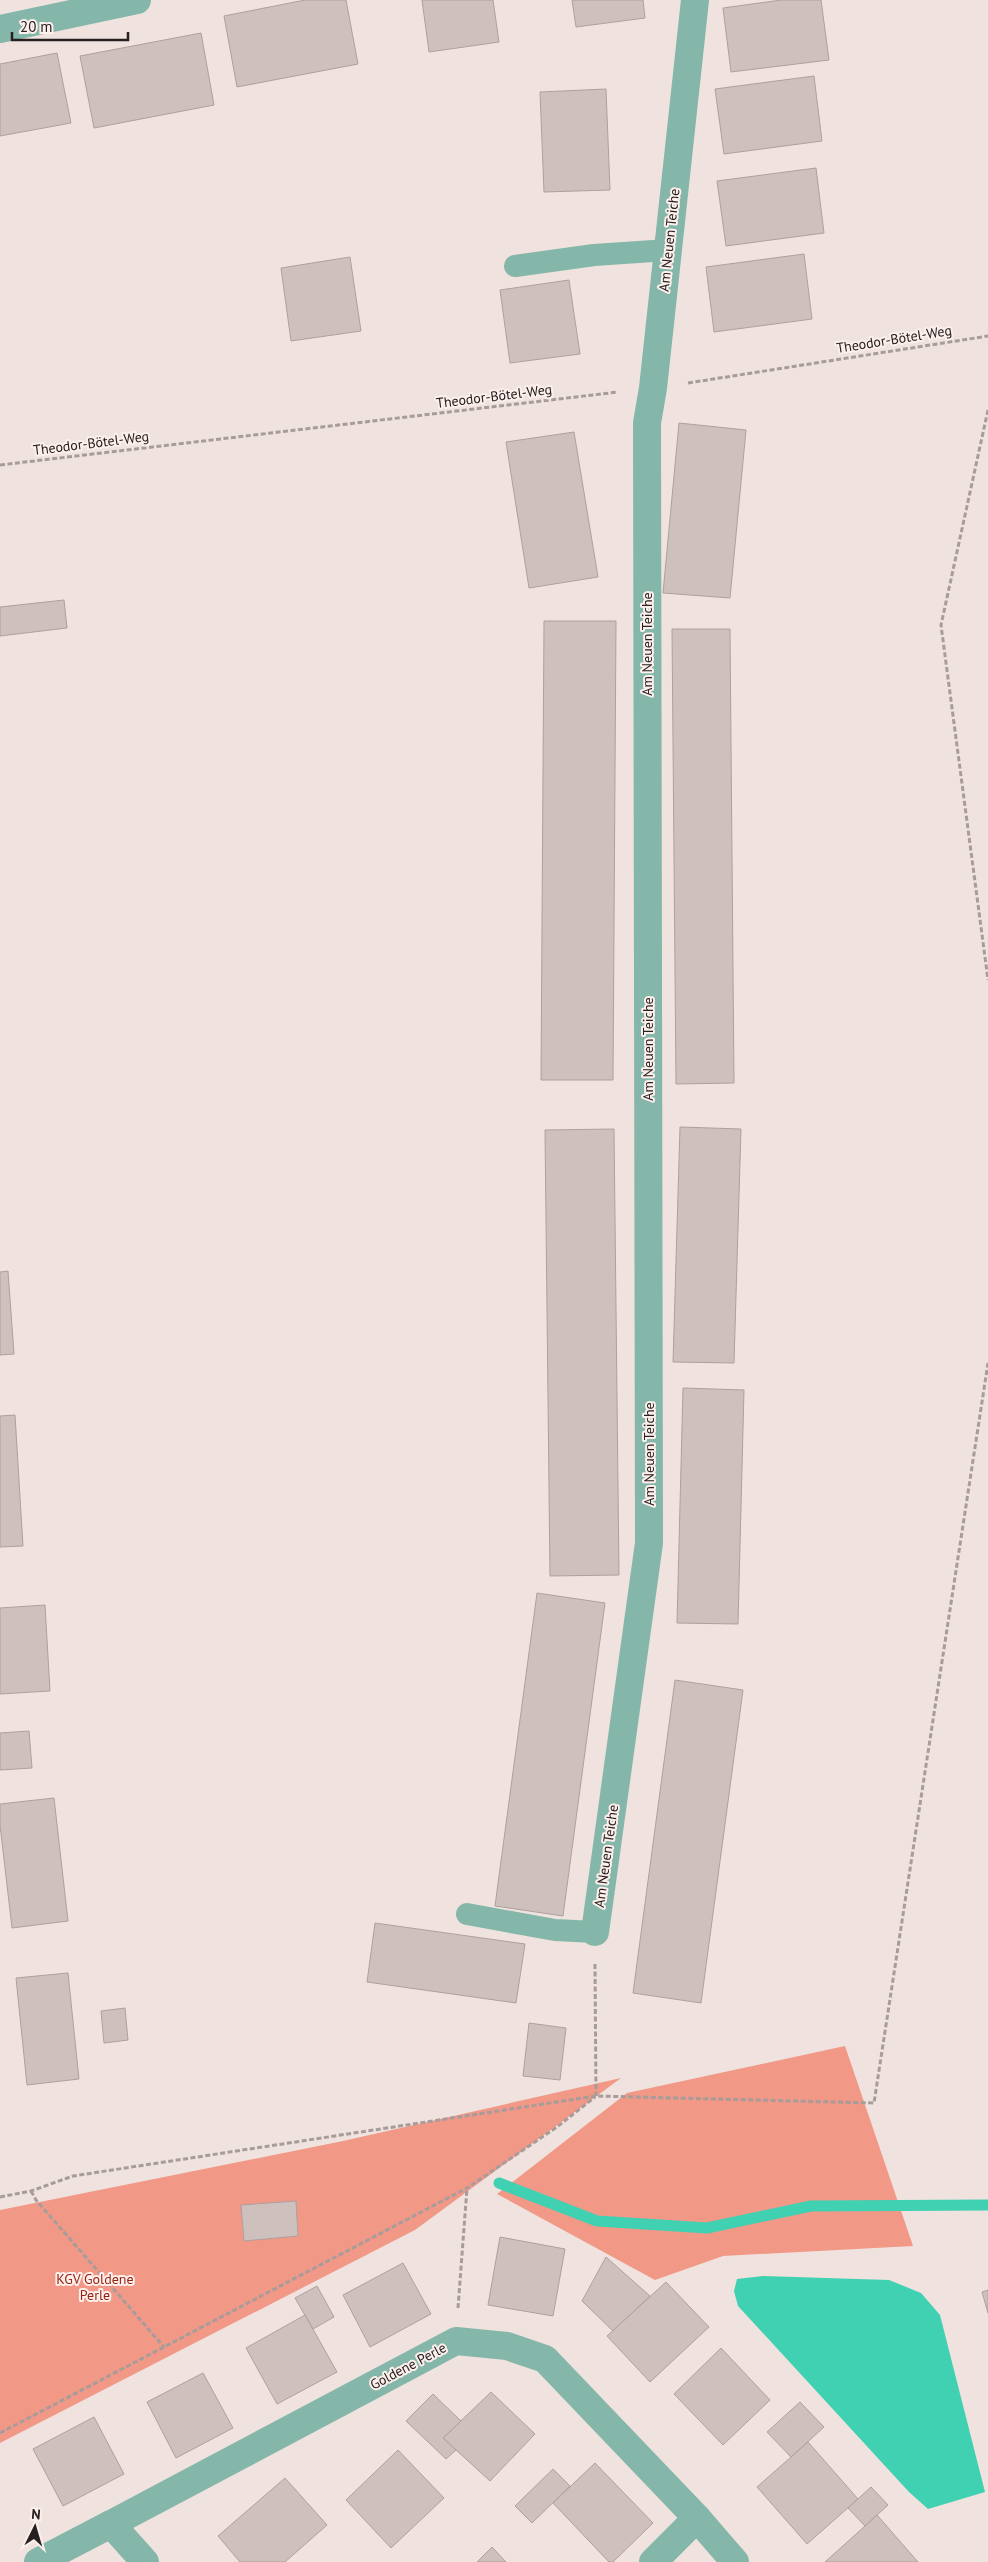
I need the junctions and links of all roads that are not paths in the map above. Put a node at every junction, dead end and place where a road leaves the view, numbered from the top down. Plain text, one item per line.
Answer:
1 (137, 0) edge
2 (695, 0) edge
3 (0, 29) edge
4 (668, 250) junction
5 (515, 266) dead end
6 (467, 1914) dead end
7 (595, 1932) joint
8 (698, 2518) junction
9 (111, 2524) junction
10 (38, 2562) edge
11 (145, 2562) edge
12 (653, 2562) edge
13 (735, 2562) edge

1 - 3 street
2 - 4 street, Am Neuen Teiche
4 - 5 lane
4 - 7 street, Am Neuen Teiche
6 - 7 lane
8 - 9 street, Goldene Perle
8 - 12 street
8 - 13 street, Goldene Perle
9 - 10 street, Goldene Perle
9 - 11 street

